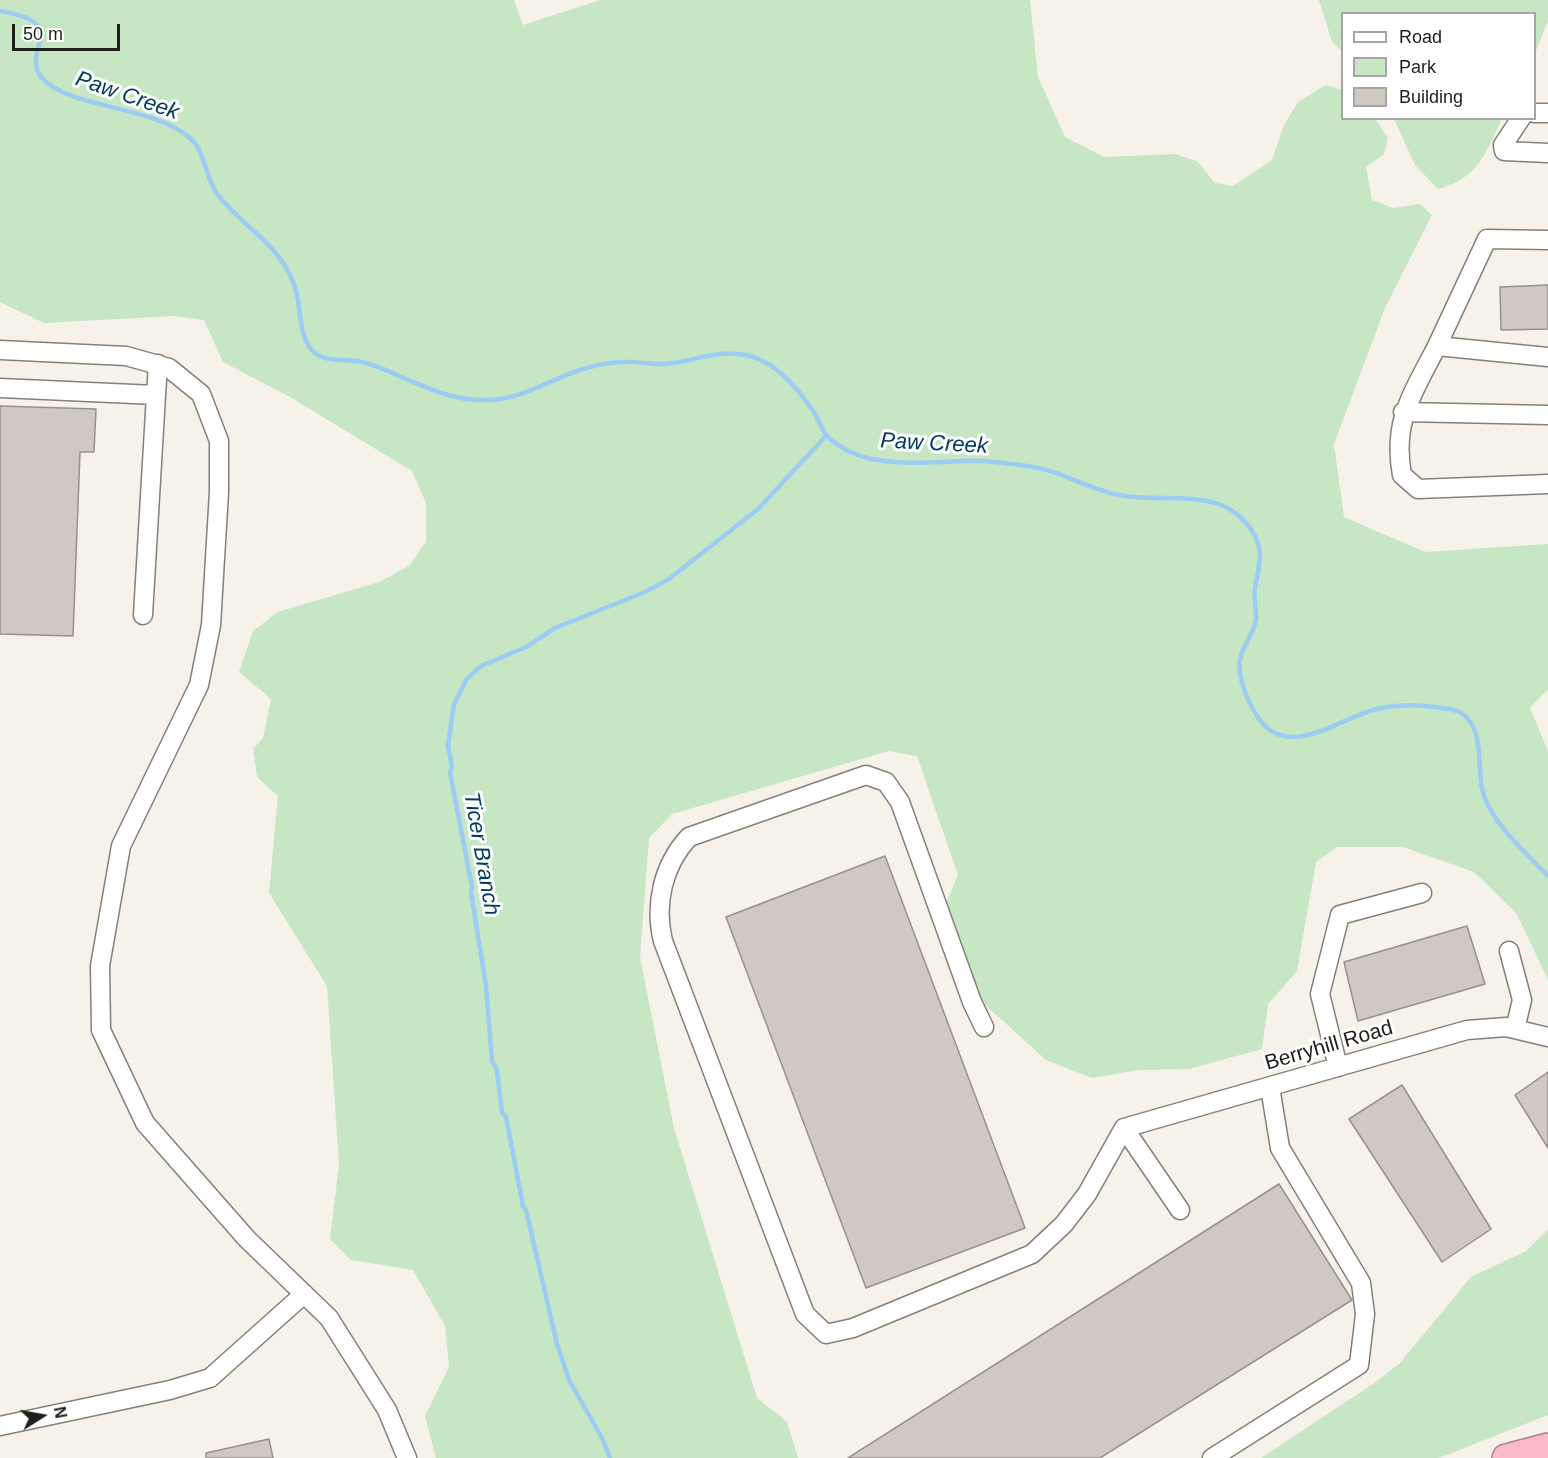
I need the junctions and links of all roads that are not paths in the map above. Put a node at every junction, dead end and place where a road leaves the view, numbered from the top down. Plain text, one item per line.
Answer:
1 (1520, 120) edge
2 (1548, 153) edge
3 (1548, 240) edge
4 (1437, 346) junction
5 (0, 350) edge
6 (1548, 357) edge
7 (158, 364) junction
8 (0, 388) edge
9 (156, 395) junction
10 (1403, 412) junction
11 (1548, 415) edge
12 (1548, 484) edge
13 (143, 615) dead end
14 (1422, 893) dead end
15 (1509, 951) dead end
16 (984, 1027) dead end
17 (1515, 1029) junction
18 (1548, 1037) edge
19 (1338, 1067) junction
20 (1270, 1087) junction
21 (1124, 1128) junction
22 (1180, 1210) dead end
23 (304, 1294) junction
24 (0, 1426) edge
25 (1548, 1447) edge
26 (407, 1458) edge
27 (1212, 1458) edge
28 (1506, 1458) edge

1 - 2 street
3 - 4 street
4 - 6 street
4 - 10 street
5 - 7 street
7 - 9 street
7 - 23 street
8 - 9 street
9 - 13 street
10 - 11 street
10 - 12 street
14 - 19 street
15 - 17 street
16 - 21 street
17 - 18 street, Berryhill Road
17 - 19 street, Berryhill Road
19 - 20 street, Berryhill Road
20 - 21 street, Berryhill Road
20 - 27 street
21 - 22 street
23 - 24 street
23 - 26 street
25 - 28 highway

